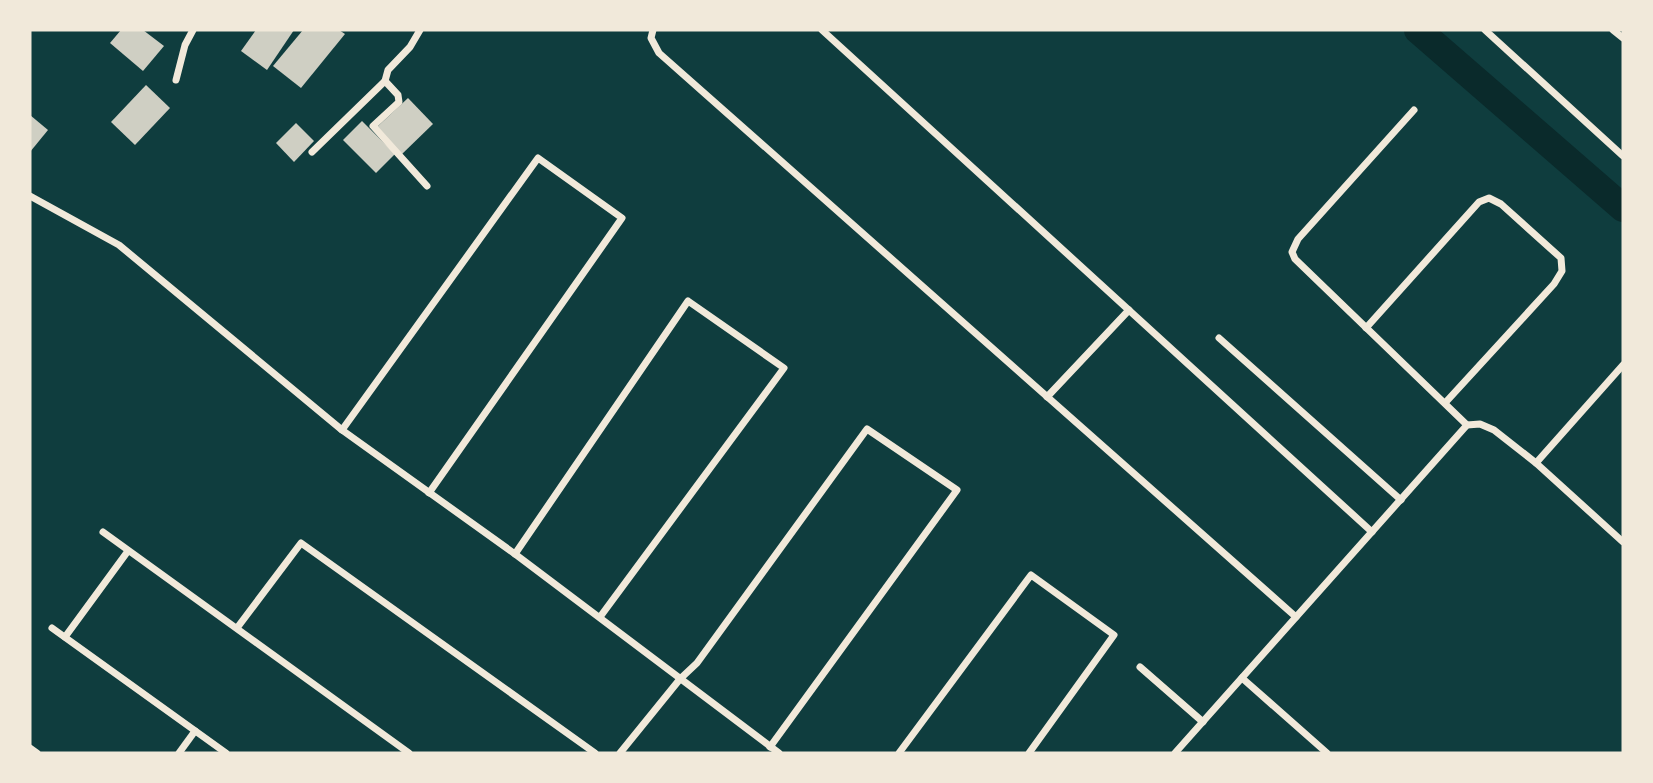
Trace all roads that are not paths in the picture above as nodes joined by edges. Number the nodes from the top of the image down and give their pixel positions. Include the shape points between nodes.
1 (193, 30) edge
2 (420, 30) edge
3 (653, 30) edge
4 (822, 30) edge
5 (1485, 30) edge
6 (1613, 30) edge
7 (1623, 38) edge
8 (176, 80) dead end
9 (385, 81) junction
10 (1414, 110) dead end
11 (312, 152) dead end
12 (1623, 156) edge
13 (427, 186) dead end
14 (30, 196) edge
15 (1129, 310) junction
16 (1366, 328) junction
17 (1219, 338) dead end
18 (1623, 365) edge
19 (1047, 397) junction
20 (1445, 403) junction
21 (1467, 425) junction
22 (342, 430) junction
23 (1536, 463) junction
24 (429, 493) junction
25 (1401, 500) junction
26 (103, 532) dead end
27 (1372, 532) junction
28 (1622, 540) edge
29 (128, 551) junction
30 (515, 554) junction
31 (1296, 617) junction
32 (600, 618) junction
33 (52, 628) dead end
34 (237, 628) junction
35 (65, 637) junction
36 (1140, 667) dead end
37 (1242, 678) junction
38 (680, 679) junction
39 (1203, 722) junction
40 (195, 731) junction
41 (770, 747) junction
42 (30, 748) edge
43 (37, 753) edge
44 (179, 753) edge
45 (226, 753) edge
46 (409, 753) edge
47 (595, 753) edge
48 (620, 753) edge
49 (779, 753) edge
50 (899, 753) edge
51 (1029, 753) edge
52 (1175, 753) edge
53 (1327, 753) edge

1 - 8 street
2 - 9 street via 388,70
3 - 19 street via 651,38 659,53
4 - 15 street
5 - 12 street
6 - 7 street
9 - 11 street
9 - 13 street via 399,102 373,126
10 - 16 street via 1292,251
14 - 22 street via 119,245
15 - 19 street
15 - 27 street
16 - 20 street
16 - 20 street via 1479,202 1489,198 1561,257 1562,271 1554,284
17 - 25 street
18 - 23 street
19 - 31 street
20 - 21 street
21 - 23 street via 1494,430
21 - 25 street
22 - 24 street
22 - 24 street via 538,158 622,218
23 - 28 street
24 - 30 street
25 - 27 street
26 - 29 street
27 - 31 street
29 - 34 street
29 - 35 street
30 - 32 street
30 - 32 street via 688,301 784,369
31 - 37 street
32 - 38 street
33 - 35 street
34 - 46 street
34 - 47 street via 301,543
35 - 40 street
36 - 39 street
37 - 39 street
37 - 53 street
38 - 41 street
38 - 41 street via 697,663 867,429 957,490
38 - 48 street
39 - 52 street
40 - 44 street
40 - 45 street
41 - 49 street
42 - 43 street
50 - 51 street via 1031,575 1114,635

